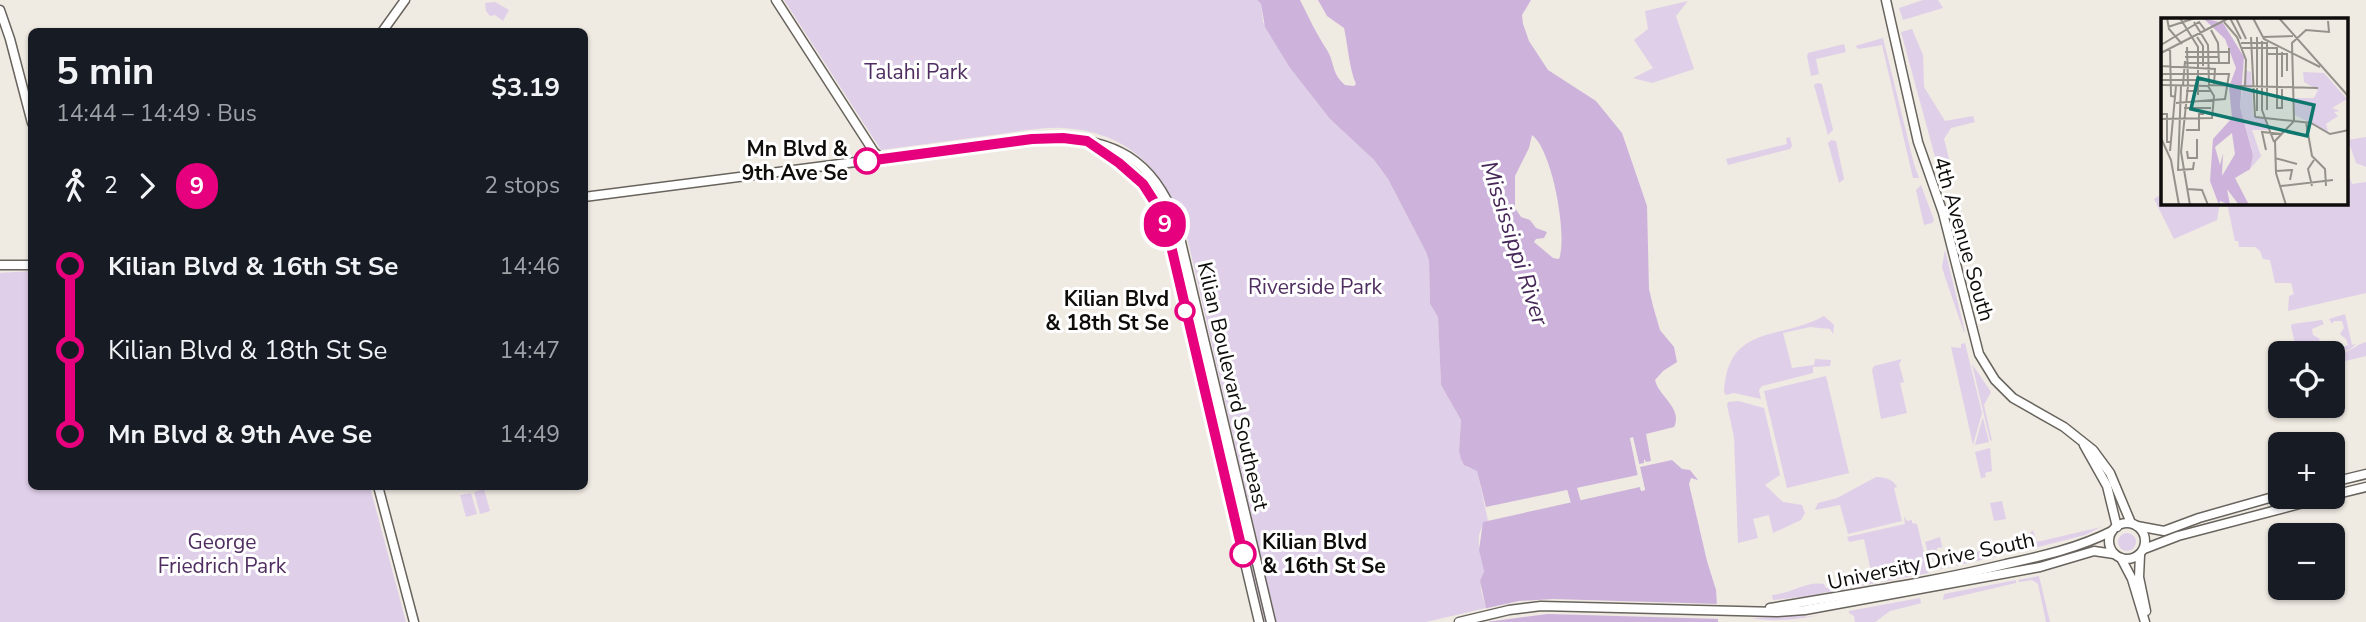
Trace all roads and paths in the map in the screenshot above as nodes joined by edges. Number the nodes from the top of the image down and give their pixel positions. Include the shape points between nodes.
1 (405, 0) edge
2 (776, 0) edge
3 (1886, 0) edge
4 (0, 10) edge
5 (385, 28) edge
6 (28, 109) edge
7 (1087, 141) junction
8 (882, 159) junction
9 (588, 196) edge
10 (0, 265) edge
11 (28, 265) edge
12 (2082, 442) junction
13 (2366, 474) edge
14 (2345, 479) edge
15 (2366, 488) edge
16 (380, 490) edge
17 (2345, 492) edge
18 (2268, 498) edge
19 (2280, 509) edge
20 (2134, 525) junction
21 (2115, 529) junction
22 (2142, 552) junction
23 (2117, 556) junction
24 (1753, 611) junction
25 (414, 622) edge
26 (1259, 622) edge
27 (1271, 622) edge
28 (1459, 622) edge
29 (2146, 622) edge

1 - 5 street
2 - 8 street
3 - 12 street, 4th Avenue South via 1918,142 1943,213 1979,354 2013,398
4 - 6 street
7 - 8 street via 1032,139
7 - 26 street, Kilian Boulevard Southeast via 1143,184 1164,221
7 - 27 street, Kilian Boulevard Southeast via 1130,156 1171,208
8 - 9 street
10 - 11 street
12 - 20 street via 2110,473
12 - 21 street via 2108,486
13 - 14 street
15 - 17 street
16 - 25 street
18 - 20 street via 2164,531
19 - 22 street via 2178,536
20 - 21 street
20 - 22 street via 2144,534
21 - 23 street via 2109,543
21 - 24 street, University Drive South via 2070,549 1985,569
22 - 23 street via 2131,559
22 - 29 street via 2139,577
23 - 24 street, University Drive South via 2094,551 2053,565 1824,608
23 - 29 street via 2132,579
24 - 28 street, University Drive South via 1541,607

